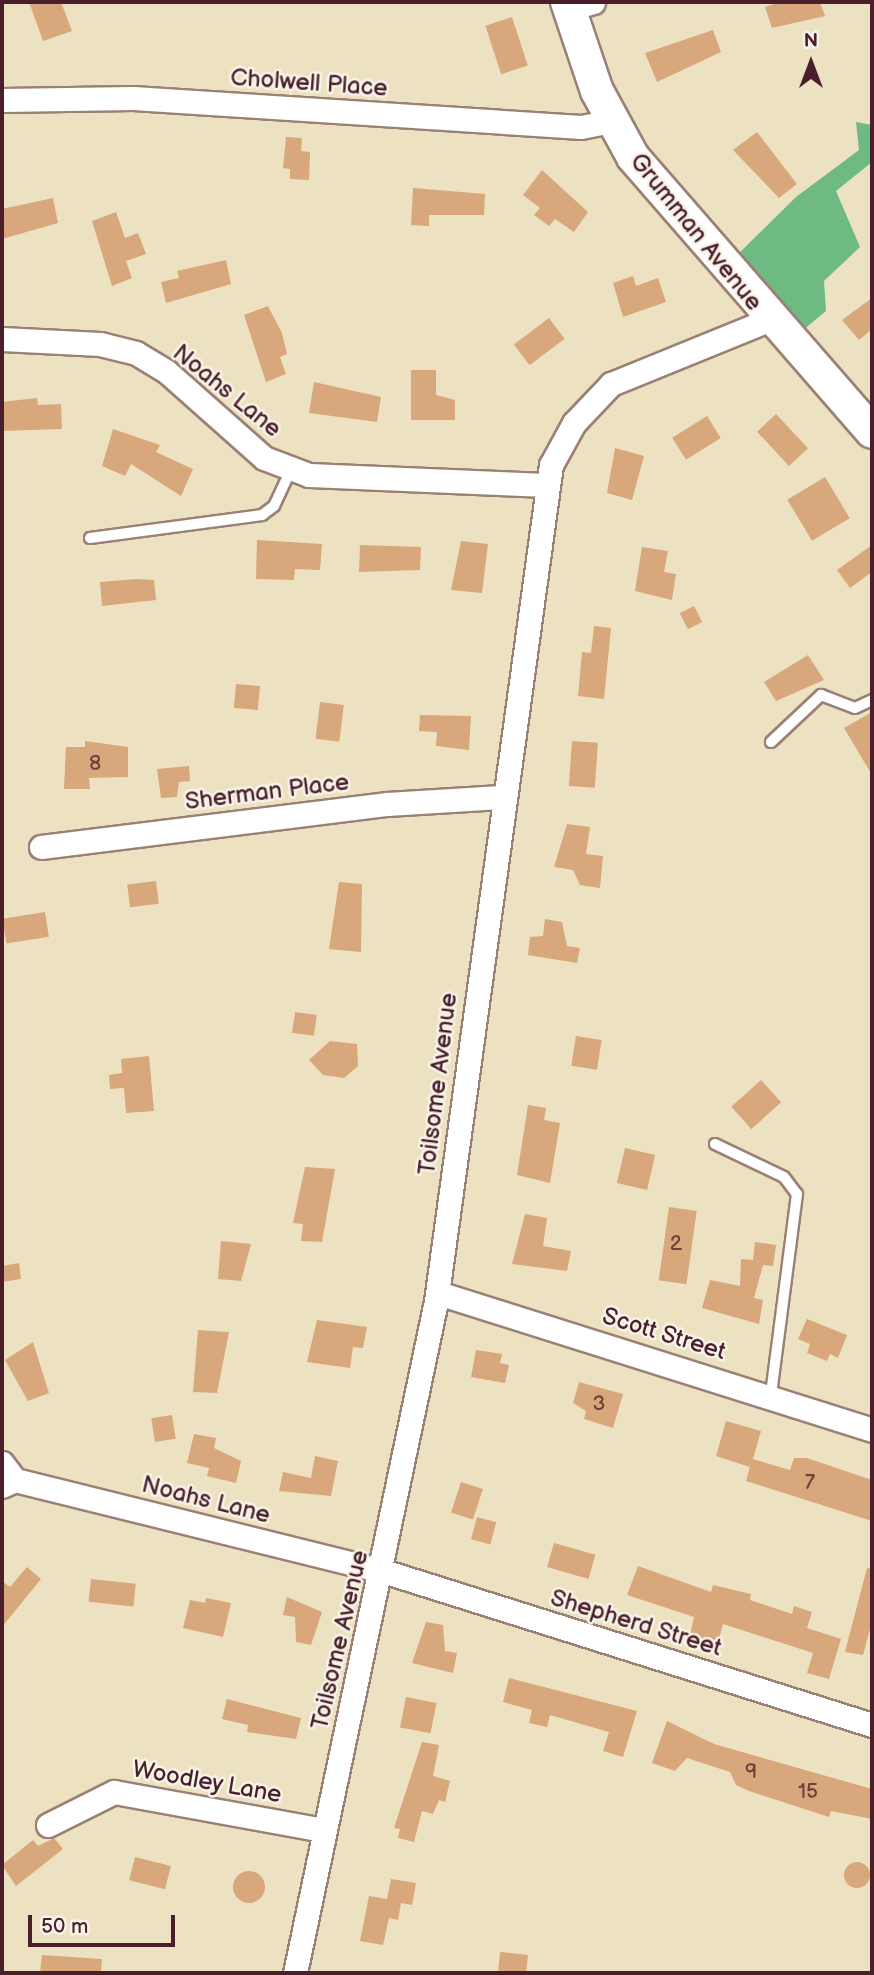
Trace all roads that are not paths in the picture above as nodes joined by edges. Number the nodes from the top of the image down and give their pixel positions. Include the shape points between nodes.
1 (576, 4) edge
2 (2, 100) edge
3 (611, 121) junction
4 (769, 320) junction
5 (2, 339) edge
6 (872, 432) edge
7 (291, 470) junction
8 (546, 485) junction
9 (90, 538) dead end
10 (872, 700) edge
11 (771, 742) dead end
12 (501, 797) junction
13 (41, 847) dead end
14 (715, 1144) dead end
15 (438, 1293) junction
16 (771, 1395) junction
17 (872, 1430) edge
18 (6, 1476) edge
19 (383, 1572) junction
20 (872, 1725) edge
21 (48, 1825) dead end
22 (323, 1830) junction
23 (295, 1973) edge

1 - 3 street, Grumman Avenue
2 - 3 street, Cholwell Place via 133,98 581,127
3 - 4 street, Grumman Avenue via 641,167
4 - 6 street, Grumman Avenue
4 - 8 street, Toilsome Avenue via 611,384 574,423
5 - 7 street, Noahs Lane via 100,344 136,354 166,371 264,458
7 - 8 street, Noahs Lane via 340,480
7 - 9 lane via 274,506 262,515
8 - 12 street, Toilsome Avenue
10 - 11 lane via 855,708 821,695
12 - 13 street, Sherman Place via 387,803
12 - 15 street, Toilsome Avenue
14 - 16 lane via 784,1177 797,1195
15 - 16 street, Scott Street
15 - 19 street, Toilsome Avenue
16 - 17 street, Scott Street
18 - 19 street, Noahs Lane
19 - 20 street, Shepherd Street
19 - 22 street, Toilsome Avenue
21 - 22 street, Woodley Lane via 114,1792
22 - 23 street, Toilsome Avenue

